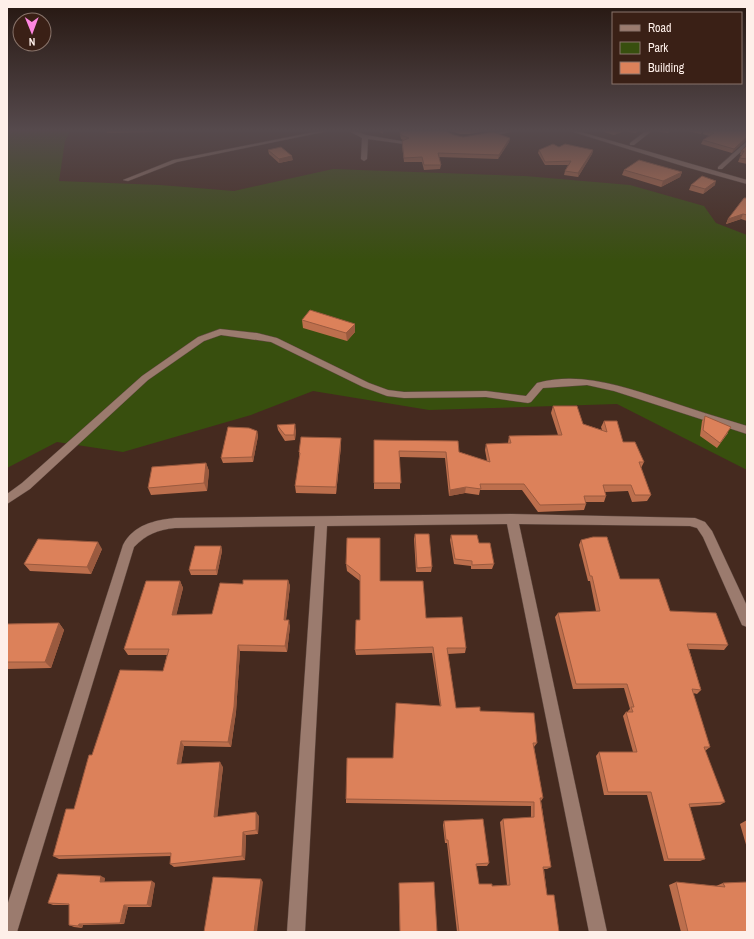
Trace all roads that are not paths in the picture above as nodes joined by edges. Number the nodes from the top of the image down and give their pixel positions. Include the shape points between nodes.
1 (142, 174) edge
2 (717, 174) edge
3 (126, 180) dead end
4 (747, 182) edge
5 (747, 430) edge
6 (7, 500) edge
7 (512, 519) junction
8 (321, 522) junction
9 (747, 621) edge
10 (8, 932) edge
11 (296, 932) edge
12 (598, 932) edge

1 - 3 street
2 - 4 street
5 - 6 street via 616,388 587,382 540,385 528,400 486,394 387,393 274,340 220,332 201,339 145,378 26,486
7 - 8 street
7 - 9 street via 691,521 701,525 708,534
7 - 12 street
8 - 10 street via 154,525 140,533 129,545
8 - 11 street

